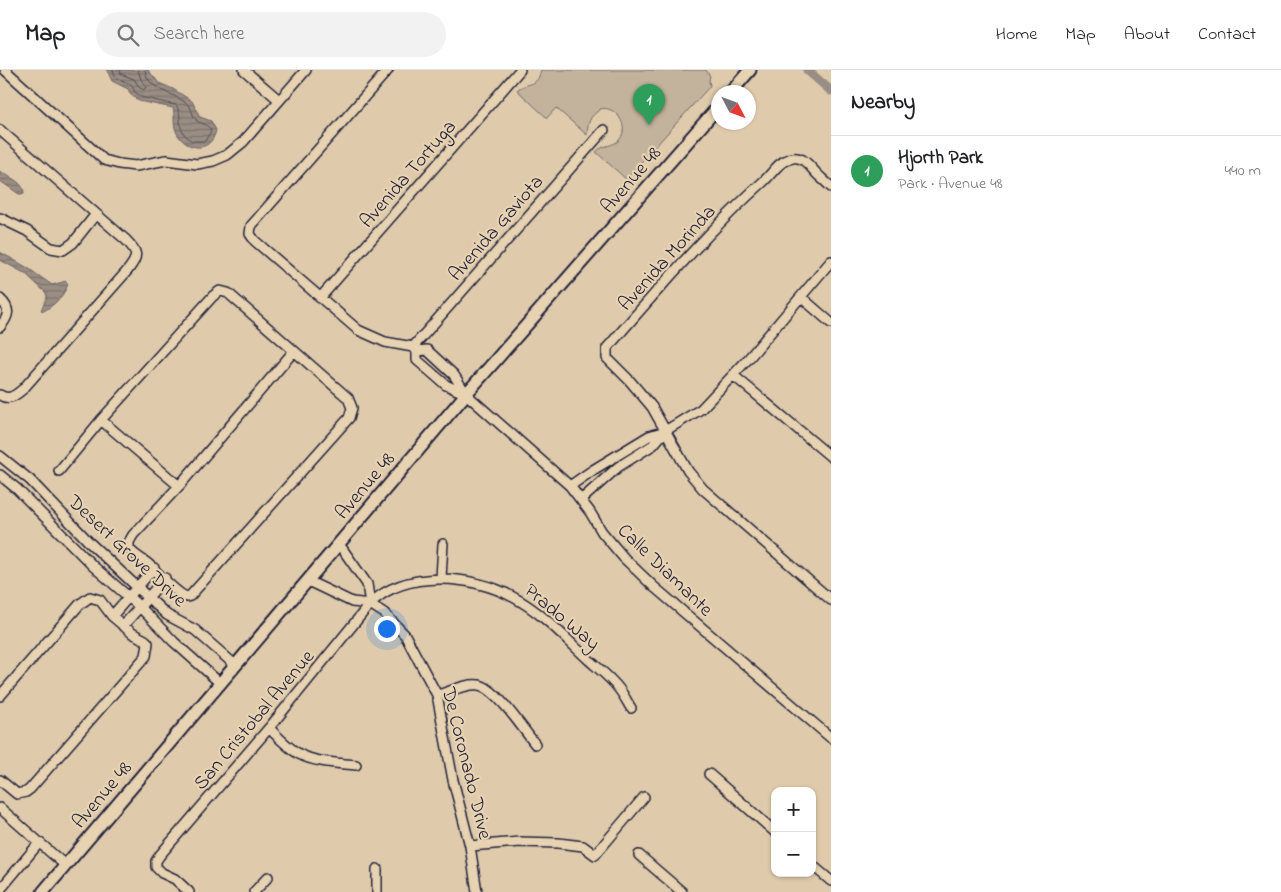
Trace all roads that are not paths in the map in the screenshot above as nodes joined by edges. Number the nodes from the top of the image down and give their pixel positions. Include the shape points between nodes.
1 (4, 70) edge
2 (244, 70) edge
3 (306, 70) edge
4 (388, 70) edge
5 (520, 70) edge
6 (750, 70) edge
7 (737, 85) edge
8 (279, 100) junction
9 (711, 115) edge
10 (0, 130) edge
11 (604, 130) dead end
12 (831, 187) edge
13 (96, 214) junction
14 (0, 218) edge
15 (831, 261) edge
16 (801, 297) junction
17 (320, 298) junction
18 (0, 299) edge
19 (831, 323) edge
20 (0, 327) edge
21 (415, 349) junction
22 (294, 351) junction
23 (734, 375) junction
24 (0, 394) edge
25 (466, 394) junction
26 (101, 420) junction
27 (665, 431) junction
28 (0, 456) edge
29 (831, 458) edge
30 (604, 464) junction
31 (59, 471) dead end
32 (611, 473) junction
33 (0, 475) edge
34 (178, 486) junction
35 (570, 486) junction
36 (580, 500) junction
37 (340, 544) junction
38 (443, 544) dead end
39 (154, 568) junction
40 (164, 578) junction
41 (441, 578) junction
42 (308, 581) junction
43 (137, 588) junction
44 (129, 597) junction
45 (148, 597) junction
46 (831, 600) edge
47 (370, 604) junction
48 (139, 606) junction
49 (167, 615) junction
50 (112, 616) junction
51 (158, 625) junction
52 (123, 626) junction
53 (235, 665) junction
54 (220, 683) junction
55 (437, 695) junction
56 (0, 696) edge
57 (631, 708) dead end
58 (269, 728) junction
59 (831, 738) edge
60 (535, 744) dead end
61 (356, 765) dead end
62 (709, 774) dead end
63 (0, 780) edge
64 (644, 797) dead end
65 (0, 808) edge
66 (771, 828) edge
67 (39, 843) junction
68 (470, 846) junction
69 (639, 855) dead end
70 (66, 865) junction
71 (816, 868) edge
72 (377, 869) dead end
73 (268, 877) dead end
74 (831, 881) edge
75 (0, 890) edge
76 (43, 892) edge
77 (189, 892) edge
78 (254, 892) edge
79 (378, 892) edge
80 (477, 892) edge
81 (682, 892) edge

1 - 8 street via 104,160 136,166 166,160 197,164 213,162 243,142
2 - 8 street
3 - 8 street
4 - 17 street via 251,226 250,234 255,241
5 - 17 street, Avenida Tortuga
6 - 7 main road
9 - 25 main road, Avenue 48
10 - 13 street
11 - 21 street, Avenida Gaviota
12 - 27 street, Avenida Morinda via 809,163 800,159 790,158 776,167 607,348 607,358 652,407
13 - 14 street via 73,243 63,250 51,248
13 - 24 street via 131,245 136,260 17,395 9,398
15 - 16 street
16 - 19 street
16 - 23 street
17 - 21 street via 358,330 385,342
18 - 20 street via 8,311
21 - 25 street via 427,350 454,375
21 - 25 street via 417,360 446,385
22 - 26 street via 228,293 220,291
22 - 34 street
22 - 40 street via 348,398 352,408 349,418 195,592 183,596
23 - 27 street via 701,409
23 - 29 street
25 - 35 street, Calle Diamante
25 - 37 main road, Avenue 48
26 - 31 street
26 - 34 street
27 - 30 street via 649,436
27 - 32 street via 654,444
27 - 46 street, Avenida Morinda via 688,471 703,489
28 - 43 street, Desert Grove Drive via 30,480
30 - 32 street
30 - 35 street
32 - 36 street
33 - 44 street, Desert Grove Drive
34 - 39 street via 129,542 130,551
35 - 36 street, Calle Diamante
36 - 59 street, Calle Diamante via 624,558 653,586
37 - 42 main road, Avenue 48
37 - 47 street via 367,584
38 - 41 street
39 - 40 street
39 - 43 street
40 - 45 street
41 - 47 street, Prado Way via 415,580 378,596
41 - 57 street, Prado Way via 500,590 525,604 619,688
42 - 47 street, De Coronado Drive via 352,602
42 - 53 main road, Avenue 48
43 - 44 street
43 - 45 street, Desert Grove Drive
44 - 48 street, Desert Grove Drive
44 - 50 street
45 - 48 street
45 - 49 street, Desert Grove Drive
47 - 55 street, De Coronado Drive via 384,613 405,635
47 - 58 street, San Cristobal Avenue
48 - 51 street, Desert Grove Drive
48 - 52 street
49 - 51 street
49 - 53 street, Desert Grove Drive via 195,630
50 - 52 street
50 - 56 street via 100,600 85,599
51 - 54 street, Desert Grove Drive
52 - 63 street via 145,640 146,656 30,789 17,794
53 - 54 main road, Avenue 48
54 - 70 main road, Avenue 48
55 - 60 street via 468,686 484,687 498,696
55 - 68 street, De Coronado Drive via 453,780
58 - 61 street via 306,757
58 - 77 street, San Cristobal Avenue via 156,861 156,867 162,873 175,879
62 - 66 street
64 - 68 street via 595,855 583,846 558,843
65 - 67 street
67 - 70 street
67 - 75 street
68 - 80 street, De Coronado Drive
69 - 81 street
70 - 76 main road, Avenue 48
71 - 74 street
72 - 79 street
73 - 78 street

